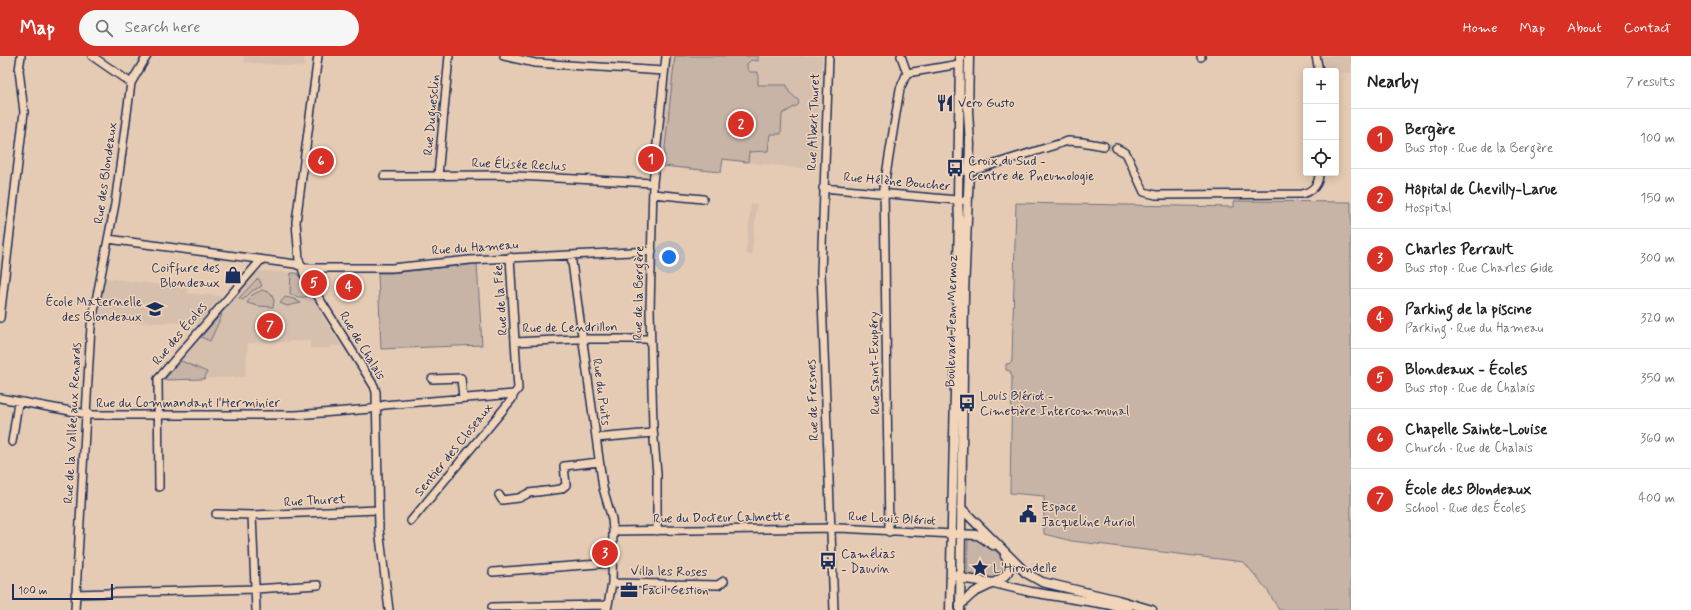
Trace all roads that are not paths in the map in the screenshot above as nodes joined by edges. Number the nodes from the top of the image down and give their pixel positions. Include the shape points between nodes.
1 (21, 56) edge
2 (92, 56) edge
3 (147, 56) edge
4 (318, 56) edge
5 (449, 56) edge
6 (504, 56) edge
7 (666, 56) edge
8 (829, 56) edge
9 (901, 56) edge
10 (969, 56) edge
11 (1316, 56) edge
12 (960, 60) edge
13 (1318, 68) edge
14 (664, 71) junction
15 (907, 73) junction
16 (131, 83) junction
17 (1104, 146) tunnel mouth
18 (1116, 148) tunnel mouth
19 (959, 164) junction
20 (969, 172) junction
21 (384, 176) dead end
22 (438, 176) junction
23 (1319, 176) edge
24 (653, 183) junction
25 (823, 188) junction
26 (653, 194) junction
27 (884, 194) junction
28 (703, 199) dead end
29 (958, 199) junction
30 (968, 201) junction
31 (108, 239) junction
32 (652, 251) junction
33 (570, 255) junction
34 (510, 257) junction
35 (261, 260) junction
36 (300, 266) junction
37 (0, 318) edge
38 (582, 339) junction
39 (650, 339) junction
40 (515, 342) junction
41 (432, 379) dead end
42 (514, 394) junction
43 (0, 398) edge
44 (463, 398) junction
45 (18, 402) junction
46 (376, 408) junction
47 (85, 414) junction
48 (158, 416) junction
49 (653, 433) junction
50 (596, 438) junction
51 (12, 442) dead end
52 (599, 462) junction
53 (159, 487) dead end
54 (499, 495) dead end
55 (961, 508) junction
56 (378, 510) junction
57 (216, 514) dead end
58 (252, 515) junction
59 (411, 522) dead end
60 (831, 528) junction
61 (613, 531) junction
62 (657, 531) junction
63 (889, 532) junction
64 (957, 534) junction
65 (992, 538) junction
66 (997, 548) junction
67 (1006, 552) junction
68 (952, 561) junction
69 (611, 563) junction
70 (493, 572) dead end
71 (961, 578) junction
72 (724, 581) dead end
73 (612, 583) junction
74 (994, 583) junction
75 (318, 584) dead end
76 (255, 589) junction
77 (75, 594) junction
78 (492, 607) dead end
79 (608, 607) edge
80 (559, 608) edge
81 (960, 608) edge
82 (75, 610) edge
83 (256, 610) edge
84 (389, 610) edge
85 (834, 610) edge
86 (950, 610) edge
87 (1128, 610) edge
88 (1152, 610) edge

1 - 37 street via 19,70 24,112
2 - 16 street
3 - 16 street
4 - 36 street, Rue de Chalais via 296,222
5 - 22 street, Rue Duguesclin
6 - 14 street via 535,63
7 - 14 street, Rue de la Bergère
8 - 25 street, Rue Albert Thuret
9 - 15 street
10 - 20 main road, Boulevard Jean Mermoz
11 - 13 street
12 - 15 street
12 - 19 main road, Boulevard Jean Mermoz
14 - 24 street, Rue de la Bergère
15 - 27 street, Rue Saint-Exupéry via 900,89
16 - 31 street, Rue des Blondeaux
17 - 20 street via 1082,142 1062,143
18 - 23 street via 1128,156 1144,192 1156,195 1302,194 1313,189
19 - 20 street
19 - 29 main road, Boulevard Jean Mermoz
20 - 30 main road, Boulevard Jean Mermoz
21 - 22 street, Rue Élisée Reclus
22 - 24 street, Rue Élisée Reclus via 497,175
24 - 26 street, Rue de la Bergère
25 - 27 street, Rue Hélène Boucher
25 - 60 street, Rue de Fresnes via 820,273
26 - 28 street
26 - 32 street, Rue de la Bergère
27 - 29 street, Rue Hélène Boucher
27 - 63 street, Rue Saint-Exupéry
29 - 30 street, Rue Hélène Boucher
29 - 64 main road, Boulevard Jean Mermoz
30 - 55 main road, Boulevard Jean Mermoz via 964,271
31 - 35 street, Rue des Blondeaux
31 - 47 street, Rue de la Vallée aux Renards via 91,326
32 - 33 street, Rue du Hameau
32 - 39 street, Rue de la Bergère
33 - 34 street, Rue du Hameau
33 - 38 street, Rue du Puits
34 - 36 street, Rue du Hameau via 392,268
34 - 40 street, Rue de la Fée
35 - 36 street, Rue des Blondeaux
35 - 48 street, Rue des Écoles via 158,379
36 - 46 street, Rue de Chalais via 374,386
38 - 39 street, Rue de Cendrillon
38 - 40 street, Rue de Cendrillon
38 - 50 street, Rue du Puits
39 - 49 street, Rue de la Bergère
40 - 42 street, Rue de Cendrillon via 518,389
41 - 44 street via 461,378
42 - 44 street
42 - 59 street, Sentier des Closeaux
43 - 45 street, Rue du Commandant l'Herminier
44 - 46 street via 384,405
45 - 47 street, Rue du Commandant l'Herminier
45 - 51 street
46 - 48 street, Rue du Commandant l'Herminier via 296,415
46 - 56 street, Rue de Chalais
47 - 48 street, Rue du Commandant l'Herminier
47 - 77 street, Rue de la Vallée aux Renards
48 - 53 street, Rue des Écoles
49 - 50 street
49 - 62 street, Rue de la Bergère via 657,474
50 - 52 street, Rue du Puits
52 - 54 street via 564,466 566,485 561,489 502,500
52 - 61 street, Rue du Puits
55 - 64 main road, Boulevard Jean Mermoz
55 - 65 main road
56 - 58 street, Rue Thuret
56 - 84 street, Rue de Chalais
57 - 58 street, Rue Thuret
58 - 76 street
60 - 62 street, Rue du Docteur Calmette
60 - 63 street, Rue Louis Blériot
60 - 85 street, Rue de Fresnes
61 - 62 street, Rue du Docteur Calmette
61 - 69 street, Rue du Puits
63 - 64 street, Rue Louis Blériot
64 - 66 main road via 978,535
64 - 68 main road, Boulevard Jean Mermoz
64 - 71 main road, Boulevard Jean Mermoz
65 - 66 main road
65 - 67 main road
66 - 67 main road
66 - 74 main road via 1008,559 1010,569
67 - 88 main road via 1026,573 1042,582
68 - 71 main road via 956,574
68 - 86 main road, Boulevard Jean Mermoz
69 - 70 street
69 - 73 street, Rue du Puits
71 - 74 main road
71 - 81 main road, Boulevard Jean Mermoz
72 - 73 street, Villa les Roses via 718,585
73 - 79 street, Rue du Puits
74 - 81 main road via 975,592
74 - 87 main road
75 - 76 street
76 - 77 street
76 - 83 street
77 - 82 street, Rue de la Vallée aux Renards
78 - 80 street
79 - 80 street

